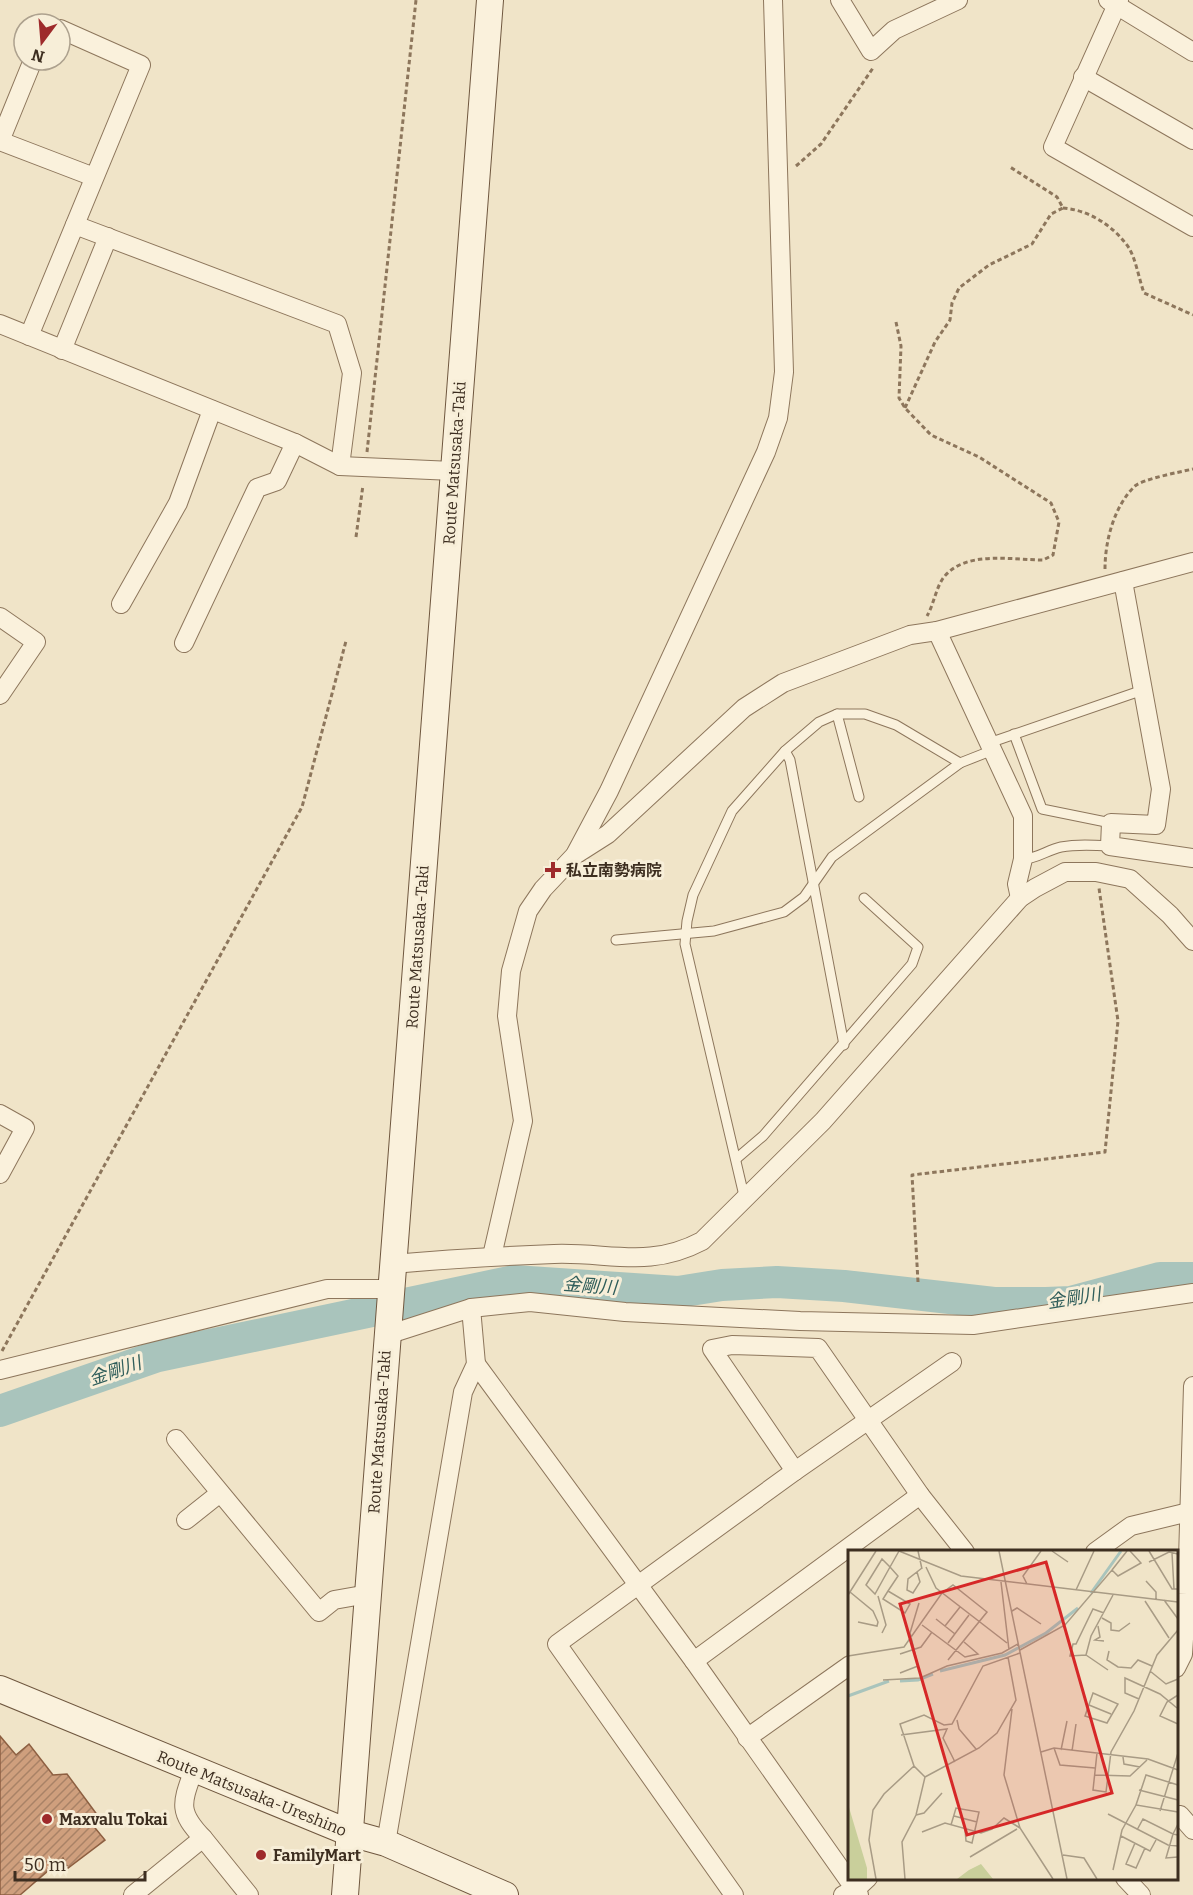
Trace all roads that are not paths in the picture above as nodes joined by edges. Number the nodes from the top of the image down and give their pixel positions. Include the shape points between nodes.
1 (490, 0) edge
2 (773, 0) edge
3 (840, 0) edge
4 (958, 0) edge
5 (1114, 2) edge
6 (72, 34) edge
7 (1192, 49) edge
8 (28, 72) edge
9 (1083, 77) junction
10 (1193, 140) edge
11 (0, 141) edge
12 (94, 177) junction
13 (75, 225) junction
14 (1193, 226) edge
15 (108, 237) junction
16 (0, 324) edge
17 (29, 336) junction
18 (62, 350) junction
19 (212, 410) junction
20 (295, 442) junction
21 (340, 466) junction
22 (453, 471) junction
23 (1193, 562) edge
24 (1114, 583) junction
25 (121, 604) dead end
26 (0, 617) edge
27 (937, 631) junction
28 (184, 643) dead end
29 (1143, 690) junction
30 (0, 695) edge
31 (837, 714) junction
32 (1014, 734) junction
33 (991, 747) junction
34 (785, 752) junction
35 (960, 763) junction
36 (859, 797) dead end
37 (1111, 823) junction
38 (1110, 846) junction
39 (575, 855) junction
40 (1193, 858) edge
41 (1023, 859) junction
42 (813, 882) junction
43 (864, 898) dead end
44 (1020, 898) junction
45 (686, 934) junction
46 (616, 940) dead end
47 (1193, 941) edge
48 (844, 1045) junction
49 (0, 1114) edge
50 (736, 1159) junction
51 (0, 1174) edge
52 (745, 1200) junction
53 (492, 1256) junction
54 (391, 1283) junction
55 (1193, 1293) edge
56 (471, 1308) junction
57 (387, 1330) junction
58 (952, 1362) dead end
59 (476, 1364) junction
60 (0, 1370) edge
61 (1193, 1386) edge
62 (870, 1421) junction
63 (176, 1439) dead end
64 (795, 1471) junction
65 (220, 1493) junction
66 (920, 1495) junction
67 (1192, 1511) edge
68 (186, 1520) dead end
69 (851, 1550) edge
70 (964, 1550) edge
71 (1096, 1550) edge
72 (848, 1552) edge
73 (638, 1584) junction
74 (368, 1594) junction
75 (1186, 1595) edge
76 (694, 1661) junction
77 (1178, 1664) edge
78 (848, 1666) edge
79 (0, 1689) edge
80 (747, 1738) junction
81 (194, 1769) junction
82 (1178, 1816) edge
83 (1193, 1830) edge
84 (350, 1833) junction
85 (203, 1838) junction
86 (386, 1843) junction
87 (848, 1878) edge
88 (1127, 1880) edge
89 (133, 1895) edge
90 (249, 1895) edge
91 (345, 1895) edge
92 (505, 1895) edge
93 (734, 1895) edge
94 (1141, 1895) edge

1 - 22 main road, Route Matsusaka-Taki
2 - 39 street via 784,372 778,418 766,452 609,791
3 - 4 street via 871,51 894,30
5 - 7 street
5 - 9 street
6 - 12 street via 141,65
8 - 11 street
9 - 10 street
9 - 14 street via 1053,147
11 - 12 street
12 - 13 street
13 - 15 street
13 - 17 street
15 - 18 street
15 - 21 street via 337,324 352,373
16 - 17 street
17 - 18 street
18 - 19 street
19 - 20 street
19 - 25 street via 178,503
20 - 21 street
20 - 28 street via 278,481 257,488
21 - 22 street
22 - 54 main road, Route Matsusaka-Taki
23 - 24 street
24 - 27 street
24 - 29 street
26 - 30 street via 36,642
27 - 33 street
27 - 39 street via 910,635 783,683 744,708 608,834
29 - 32 lane
29 - 37 street via 1161,789 1156,825
31 - 34 lane via 819,722
31 - 35 lane via 865,714 896,724
31 - 36 lane
32 - 33 lane
32 - 37 lane via 1042,809
33 - 35 lane
33 - 41 street via 1023,816
34 - 42 lane via 790,760
34 - 45 lane via 732,811 693,896
35 - 42 lane via 832,857
37 - 38 street
38 - 40 street
38 - 41 lane via 1084,844
39 - 53 street via 528,911 511,971 507,1016 523,1121
41 - 44 street via 1017,884
42 - 45 lane via 804,897 784,912 714,931
42 - 48 lane
43 - 48 lane via 918,947 912,964
44 - 47 street via 1065,872 1096,872 1130,879
44 - 52 street via 823,1121
45 - 46 lane
45 - 50 lane
48 - 50 lane via 763,1136
49 - 51 street via 25,1128
50 - 52 lane
52 - 53 street via 702,1241 658,1258
53 - 54 street
54 - 57 main road, Route Matsusaka-Taki
54 - 60 street via 327,1289
55 - 56 street via 973,1325 718,1317 530,1302
56 - 57 street
56 - 59 street
57 - 74 main road, Route Matsusaka-Taki
58 - 62 street
59 - 73 street
59 - 86 street via 463,1392
61 - 67 street
62 - 64 street
62 - 64 street via 818,1348 732,1345 712,1349
62 - 66 street
63 - 65 street
64 - 73 street
65 - 68 street
65 - 74 street via 319,1612 334,1600
66 - 69 street
66 - 70 street
67 - 71 street via 1131,1526
67 - 75 street
72 - 76 street
73 - 76 street
73 - 93 street via 557,1644
74 - 84 main road, Route Matsusaka-Taki
75 - 77 street via 1183,1654
76 - 80 street
78 - 80 street
79 - 81 main road, Route Matsusaka-Ureshino
80 - 87 street
81 - 84 main road, Route Matsusaka-Ureshino
81 - 85 street via 182,1802 187,1821
82 - 83 street
84 - 86 main road, Route Matsusaka-Ureshino
84 - 91 main road, Route Matsusaka-Taki
85 - 89 street
85 - 90 street
86 - 92 main road, Route Matsusaka-Ureshino
88 - 94 street

